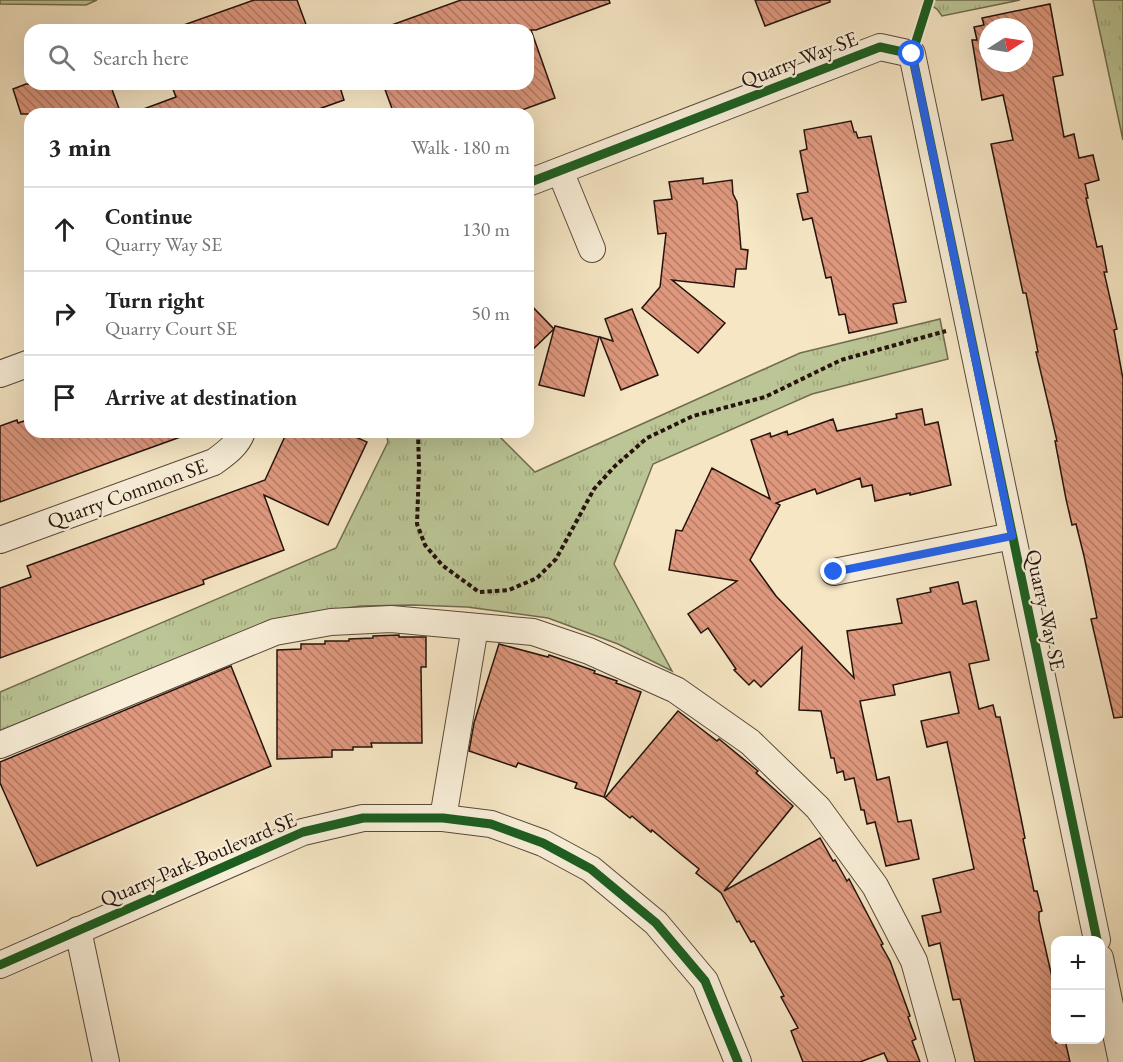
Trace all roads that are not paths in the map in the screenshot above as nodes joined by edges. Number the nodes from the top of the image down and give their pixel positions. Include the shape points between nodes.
1 (560, 171) junction
2 (534, 181) edge
3 (592, 249) dead end
4 (24, 365) edge
5 (0, 374) edge
6 (240, 438) edge
7 (1012, 536) junction
8 (0, 540) edge
9 (834, 572) dead end
10 (475, 627) junction
11 (0, 745) edge
12 (443, 818) junction
13 (78, 930) junction
14 (1096, 936) edge
15 (0, 964) edge
16 (1105, 978) edge
17 (106, 1062) edge
18 (738, 1062) edge
19 (942, 1062) edge
20 (1122, 1062) edge

1 - 2 street, Quarry Way SE
1 - 3 street
1 - 7 street, Quarry Way SE via 880,47 912,54
4 - 5 street
6 - 8 street, Quarry Common SE via 214,462
7 - 9 street
7 - 14 street, Quarry Way SE
10 - 11 street via 391,619 331,622 275,632
10 - 12 street
10 - 19 street via 533,632 589,651 676,690 750,742 818,808 875,885 914,961
12 - 13 street, Quarry Park Boulevard SE via 363,818 303,832
12 - 18 street, Quarry Park Boulevard SE via 491,824 543,843 591,869 656,923 705,981
13 - 15 street, Quarry Park Boulevard SE
13 - 17 street
16 - 20 street

